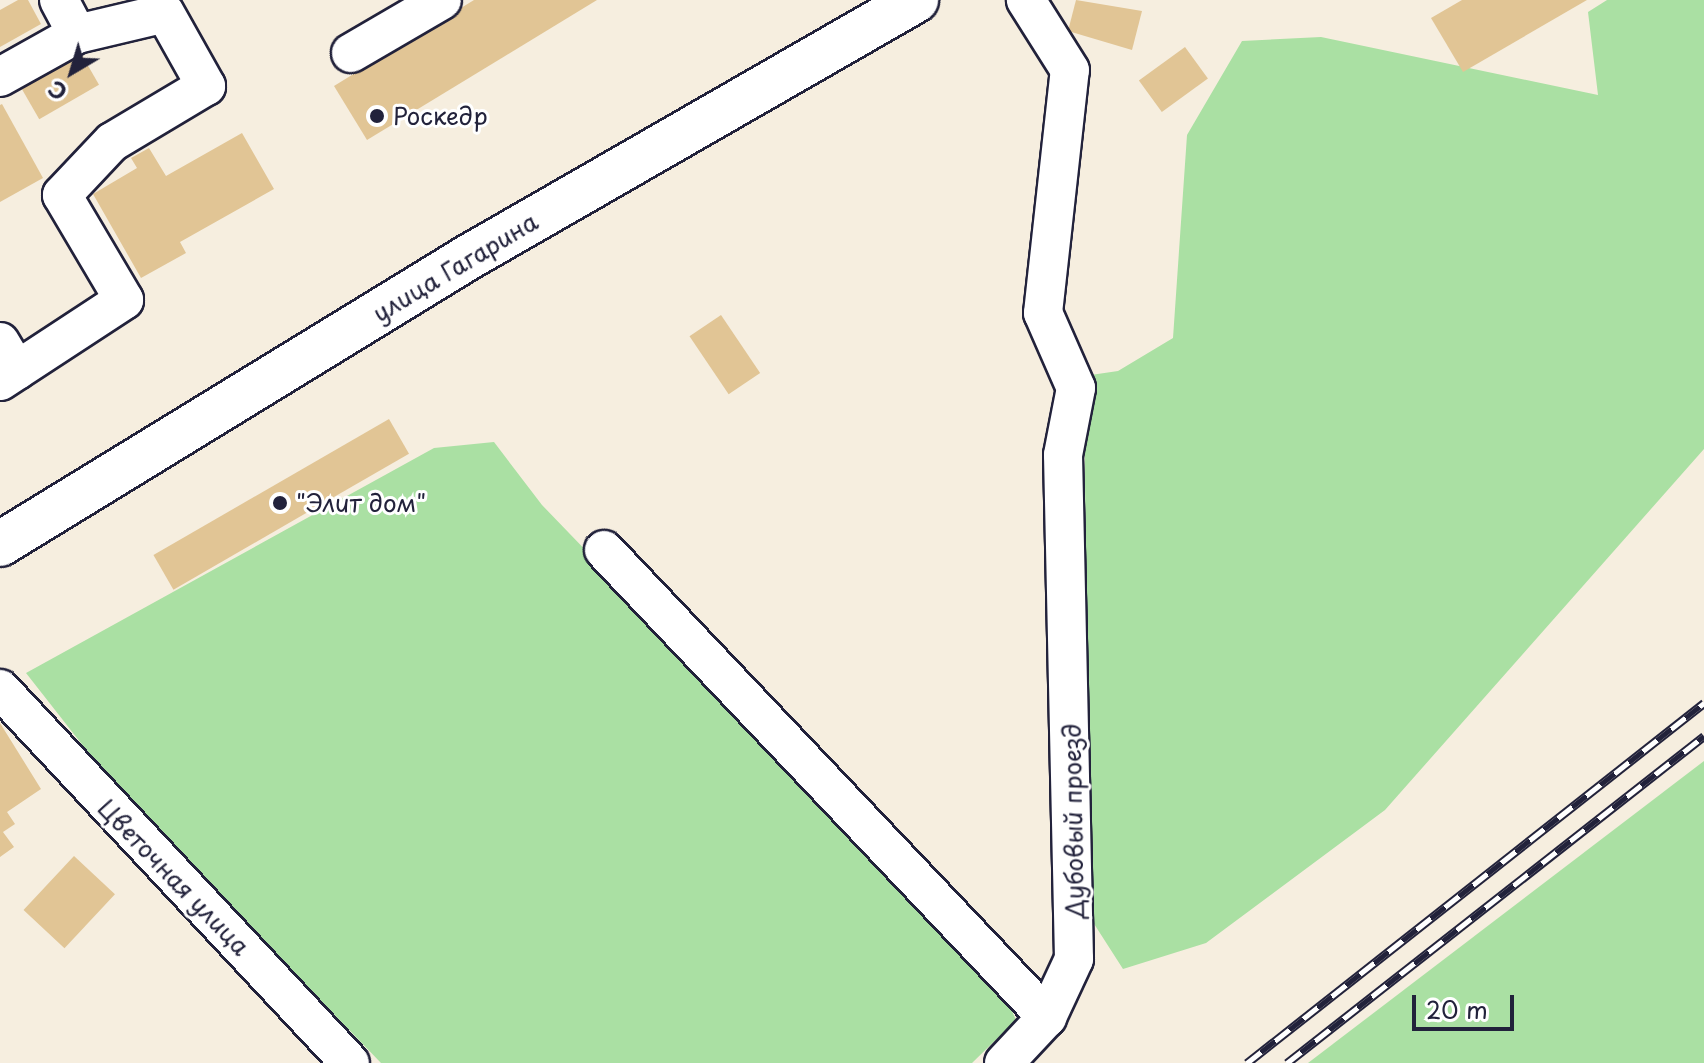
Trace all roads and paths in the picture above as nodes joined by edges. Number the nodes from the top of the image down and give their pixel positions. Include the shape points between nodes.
1 (59, 0) edge
2 (442, 0) edge
3 (916, 0) edge
4 (1026, 0) edge
5 (77, 34) junction
6 (351, 53) dead end
7 (0, 77) edge
8 (6, 364) edge
9 (0, 544) edge
10 (604, 550) dead end
11 (0, 689) edge
12 (1047, 1017) junction
13 (350, 1063) edge
14 (1004, 1063) edge

1 - 5 street
2 - 6 street
3 - 9 main road, улица Гагарина via 467,258
4 - 12 street, Дубовый проезд via 1070,70 1043,313 1076,388 1063,455 1074,959
5 - 7 street
5 - 8 street via 165,13 206,86 112,142 62,195 124,300
10 - 12 street
11 - 13 street, Цветочная улица
12 - 14 street

